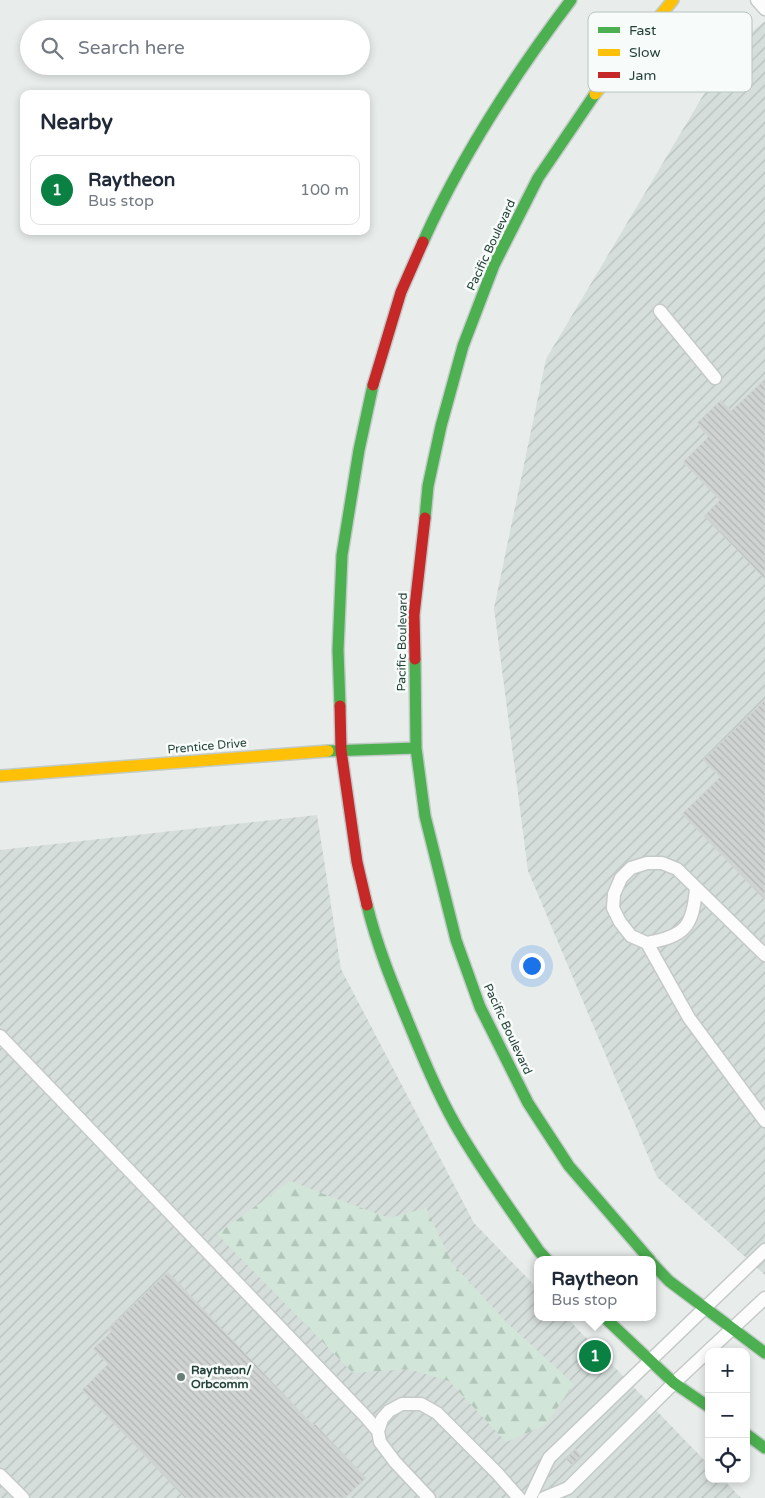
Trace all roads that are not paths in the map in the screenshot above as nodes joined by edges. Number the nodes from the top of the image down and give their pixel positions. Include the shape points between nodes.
1 (571, 0) edge
2 (673, 0) edge
3 (757, 0) edge
4 (765, 8) edge
5 (663, 12) edge
6 (596, 92) edge
7 (660, 312) dead end
8 (715, 378) dead end
9 (416, 748) junction
10 (340, 750) junction
11 (0, 776) edge
12 (696, 888) junction
13 (646, 943) junction
14 (765, 955) edge
15 (0, 1036) edge
16 (765, 1122) edge
17 (765, 1250) edge
18 (543, 1256) edge
19 (647, 1256) edge
20 (656, 1267) edge
21 (765, 1298) edge
22 (705, 1308) junction
23 (608, 1321) edge
24 (732, 1329) junction
25 (765, 1353) edge
26 (650, 1361) junction
27 (674, 1383) junction
28 (705, 1404) edge
29 (378, 1430) junction
30 (750, 1437) edge
31 (765, 1448) edge
32 (0, 1474) edge
33 (23, 1498) edge
34 (429, 1498) edge
35 (519, 1498) edge
36 (530, 1498) edge
37 (544, 1498) edge

1 - 10 main road via 485,126 435,216 401,292 375,378 342,555 338,650
2 - 5 main road, Pacific Boulevard
3 - 4 lane
6 - 9 main road, Pacific Boulevard via 538,178 494,265 463,346 441,426 427,496 414,616
7 - 8 lane
9 - 10 main road, Prentice Drive
9 - 19 main road, Pacific Boulevard via 425,816 439,877 456,940 480,1007 528,1103 569,1166
10 - 11 main road, Prentice Drive
10 - 18 main road via 357,862 374,933 394,987 454,1123 486,1176
12 - 13 lane via 694,910 680,934
12 - 13 lane via 677,869 662,863 646,863 631,868 621,878 614,894 613,908 631,936
12 - 14 lane
13 - 16 lane via 689,1018
15 - 29 lane
17 - 22 lane
20 - 22 main road
21 - 24 lane
22 - 24 main road
22 - 26 lane
23 - 26 main road
24 - 25 main road
24 - 27 lane
26 - 27 main road
26 - 36 lane via 549,1458
27 - 28 main road
27 - 37 lane via 568,1488
29 - 34 lane via 380,1442
29 - 35 lane via 389,1411 402,1404 421,1404 437,1413
30 - 31 main road
32 - 33 lane

